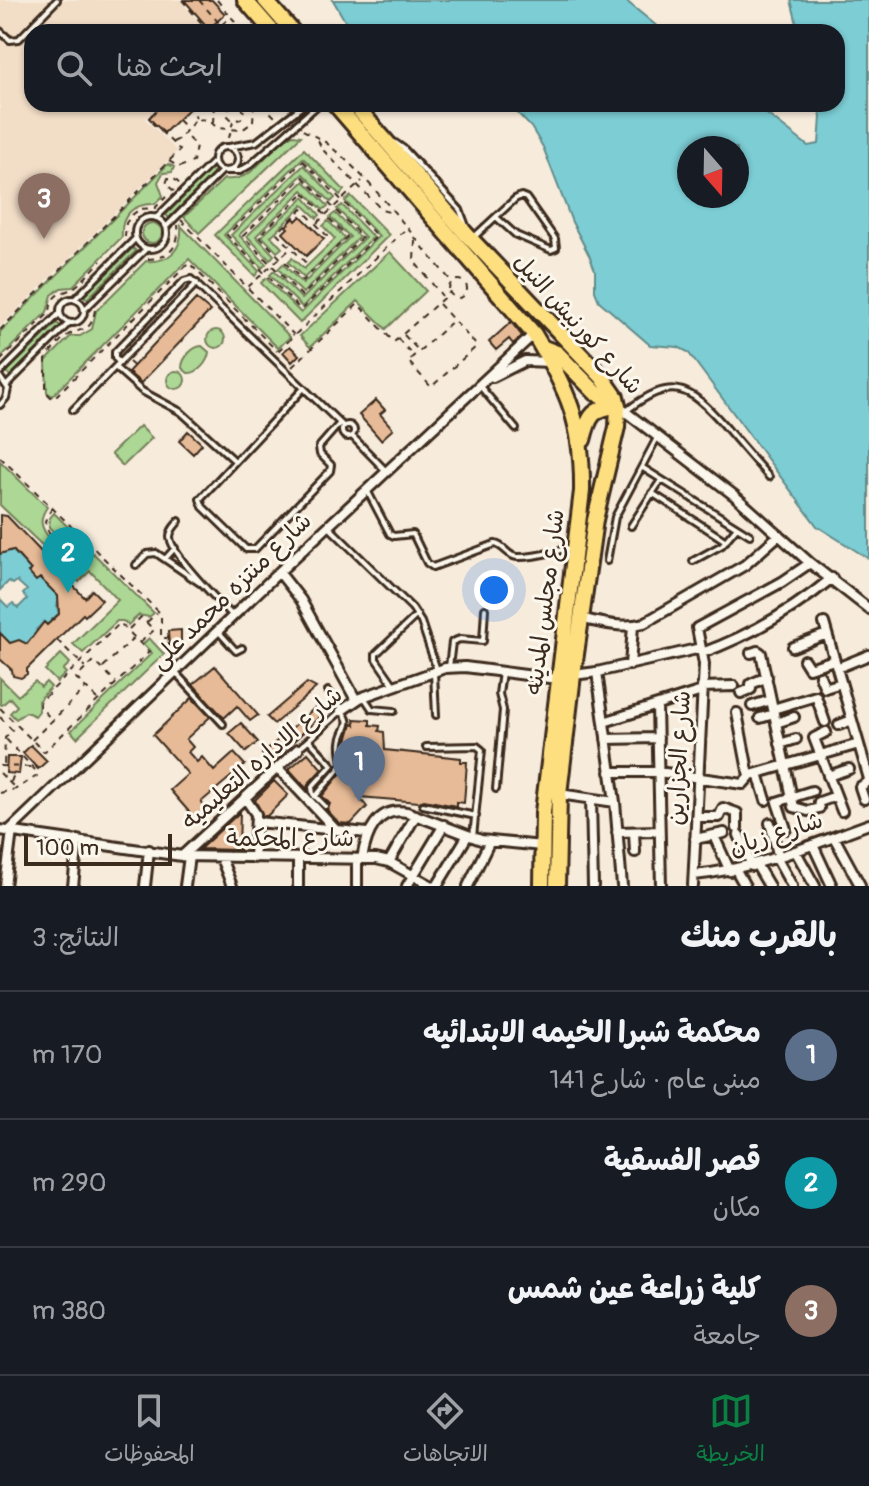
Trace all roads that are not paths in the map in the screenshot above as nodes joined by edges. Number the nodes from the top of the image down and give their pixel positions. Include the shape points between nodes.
1 (57, 0) edge
2 (245, 0) edge
3 (265, 0) edge
4 (34, 24) edge
5 (266, 24) edge
6 (286, 24) edge
7 (0, 31) edge
8 (24, 34) edge
9 (295, 112) edge
10 (310, 112) edge
11 (342, 112) edge
12 (361, 112) edge
13 (281, 123) junction
14 (289, 130) junction
15 (229, 147) junction
16 (214, 161) junction
17 (222, 171) junction
18 (229, 171) junction
19 (496, 217) junction
20 (156, 218) junction
21 (166, 227) junction
22 (469, 237) junction
23 (136, 238) junction
24 (146, 249) junction
25 (197, 283) junction
26 (75, 299) junction
27 (84, 310) junction
28 (60, 313) junction
29 (149, 318) junction
30 (69, 323) junction
31 (157, 325) junction
32 (140, 327) junction
33 (148, 334) junction
34 (538, 340) junction
35 (514, 353) junction
36 (525, 361) junction
37 (551, 362) junction
38 (118, 366) junction
39 (0, 375) edge
40 (481, 384) junction
41 (7, 385) junction
42 (304, 388) junction
43 (0, 405) edge
44 (622, 408) junction
45 (73, 410) dead end
46 (342, 425) junction
47 (516, 429) dead end
48 (352, 436) junction
49 (658, 436) junction
50 (581, 446) junction
51 (235, 461) junction
52 (643, 468) junction
53 (387, 472) junction
54 (769, 477) dead end
55 (661, 480) junction
56 (367, 490) junction
57 (652, 493) junction
58 (179, 521) dead end
59 (328, 526) junction
60 (631, 526) dead end
61 (737, 527) junction
62 (750, 535) dead end
63 (779, 535) junction
64 (726, 541) junction
65 (575, 547) junction
66 (175, 548) junction
67 (165, 559) junction
68 (607, 561) dead end
69 (693, 561) dead end
70 (810, 563) junction
71 (136, 565) dead end
72 (279, 572) junction
73 (832, 578) junction
74 (202, 584) junction
75 (485, 609) dead end
76 (869, 609) edge
77 (417, 615) junction
78 (233, 616) junction
79 (583, 619) junction
80 (824, 623) dead end
81 (633, 626) junction
82 (218, 631) junction
83 (827, 634) junction
84 (793, 647) dead end
85 (242, 648) dead end
86 (702, 650) junction
87 (751, 653) dead end
88 (869, 655) edge
89 (804, 660) dead end
90 (836, 664) junction
91 (630, 665) junction
92 (449, 667) junction
93 (436, 670) junction
94 (175, 672) junction
95 (502, 672) junction
96 (597, 672) junction
97 (573, 675) junction
98 (820, 676) dead end
99 (767, 677) junction
100 (557, 679) junction
101 (841, 683) junction
102 (394, 685) junction
103 (734, 686) dead end
104 (702, 689) junction
105 (328, 691) dead end
106 (741, 693) dead end
107 (360, 698) junction
108 (657, 706) junction
109 (752, 706) dead end
110 (342, 710) junction
111 (394, 711) dead end
112 (774, 711) junction
113 (737, 713) dead end
114 (436, 715) dead end
115 (794, 717) dead end
116 (760, 718) dead end
117 (852, 720) junction
118 (604, 722) junction
119 (223, 724) dead end
120 (839, 725) dead end
121 (658, 738) junction
122 (606, 739) junction
123 (796, 739) dead end
124 (309, 740) junction
125 (780, 744) junction
126 (426, 747) dead end
127 (863, 748) edge
128 (298, 749) joint
129 (820, 755) junction
130 (784, 766) junction
131 (278, 768) junction
132 (849, 769) dead end
133 (610, 772) junction
134 (658, 772) junction
135 (754, 775) junction
136 (698, 776) junction
137 (828, 776) junction
138 (869, 780) edge
139 (496, 789) dead end
140 (812, 791) dead end
141 (559, 794) junction
142 (836, 796) junction
143 (315, 797) junction
144 (792, 797) junction
145 (245, 798) junction
146 (591, 799) junction
147 (864, 799) dead end
148 (766, 800) dead end
149 (615, 802) junction
150 (423, 805) dead end
151 (325, 806) dead end
152 (842, 811) dead end
153 (416, 815) junction
154 (476, 816) junction
155 (696, 817) junction
156 (257, 822) junction
157 (770, 823) dead end
158 (869, 824) edge
159 (444, 825) junction
160 (786, 829) dead end
161 (335, 830) junction
162 (7, 831) edge
163 (659, 831) junction
164 (617, 832) junction
165 (634, 832) junction
166 (367, 833) junction
167 (724, 833) dead end
168 (471, 836) junction
169 (714, 836) junction
170 (834, 837) junction
171 (695, 839) junction
172 (78, 840) junction
173 (490, 841) junction
174 (813, 845) junction
175 (542, 846) junction
176 (149, 850) junction
177 (635, 852) dead end
178 (796, 852) junction
179 (185, 856) junction
180 (221, 858) junction
181 (254, 858) junction
182 (778, 858) junction
183 (298, 859) junction
184 (360, 859) junction
185 (389, 862) junction
186 (754, 865) junction
187 (733, 870) junction
188 (414, 875) junction
189 (694, 875) junction
190 (869, 877) edge
191 (859, 885) edge
192 (5, 886) edge
193 (73, 886) edge
194 (145, 886) edge
195 (185, 886) edge
196 (232, 886) edge
197 (298, 886) edge
198 (357, 886) edge
199 (407, 886) edge
200 (434, 886) edge
201 (468, 886) edge
202 (542, 886) edge
203 (557, 886) edge
204 (593, 886) edge
205 (622, 886) edge
206 (661, 886) edge
207 (693, 886) edge
208 (745, 886) edge
209 (769, 886) edge
210 (792, 886) edge
211 (815, 886) edge
212 (832, 886) edge

1 - 4 lane
2 - 5 highway
3 - 6 highway
7 - 8 lane via 10,40
9 - 13 lane
10 - 14 lane
11 - 34 highway, شارع كورنيش النيل
12 - 22 highway, شارع كورنيش النيل
13 - 14 lane
13 - 15 lane via 256,142
14 - 18 lane via 244,170
15 - 16 lane via 217,151
15 - 18 lane via 238,159
16 - 17 lane
16 - 20 lane
17 - 18 lane
17 - 21 lane
19 - 19 lane via 524,196 556,248 516,235
19 - 22 lane
20 - 21 lane
20 - 23 lane via 138,224
21 - 24 lane via 163,244
22 - 44 highway, شارع كورنيش النيل via 602,377
23 - 24 lane
23 - 26 lane
24 - 27 lane
25 - 29 lane via 184,281
25 - 31 lane
25 - 42 lane
26 - 27 lane
26 - 28 lane via 65,301
27 - 30 lane via 79,321
28 - 30 lane
28 - 39 lane
29 - 31 lane
29 - 32 lane
30 - 41 lane
31 - 33 lane
32 - 33 lane
32 - 38 lane via 115,352
33 - 38 lane
34 - 35 street, شارع منتزه محمد على
34 - 37 highway, شارع مجلس المدينه
34 - 44 highway via 596,393
35 - 36 street
35 - 40 street, شارع منتزه محمد على
36 - 37 street, شارع منتزه محمد على
36 - 40 street, شارع منتزه محمد على
37 - 50 highway, شارع مجلس المدينه via 570,399
38 - 45 lane
38 - 51 lane via 142,391 185,415
39 - 41 lane
40 - 47 lane
40 - 53 street, شارع منتزه محمد على
41 - 43 lane
42 - 46 lane
42 - 51 lane
44 - 49 street, شارع كورنيش النيل
44 - 50 highway via 603,407 591,417
44 - 54 lane via 660,391 686,391 703,401
44 - 79 highway, شارع مجلس المدينه via 595,520
46 - 48 lane via 352,427
46 - 48 lane via 343,436
46 - 51 lane via 319,447 330,471 250,551 200,502
48 - 53 lane
49 - 52 lane
49 - 63 street, شارع كورنيش النيل
50 - 65 highway, شارع مجلس المدينه
52 - 55 lane
52 - 68 lane via 615,517
53 - 56 street, شارع منتزه محمد على
55 - 57 lane
55 - 61 lane
56 - 59 street, شارع منتزه محمد على
56 - 65 lane via 390,534 413,534 433,567 495,544 515,557
57 - 60 lane
57 - 64 lane
58 - 66 lane via 170,536
59 - 72 street, شارع منتزه محمد على
59 - 77 lane
61 - 62 lane
61 - 64 lane
63 - 70 street, شارع كورنيش النيل
63 - 81 street via 745,565
64 - 69 lane
65 - 100 highway, شارع مجلس المدينه
66 - 67 lane
66 - 74 lane
67 - 71 lane via 150,553
67 - 74 lane
70 - 73 street, شارع كورنيش النيل
70 - 86 street, شارع الجزارين via 699,627
72 - 78 street, شارع منتزه محمد على
72 - 107 street
73 - 76 street, شارع كورنيش النيل
73 - 86 street via 784,615 731,642
74 - 78 lane
75 - 92 lane via 483,641 454,640
77 - 93 lane
77 - 102 lane via 376,654
78 - 82 street, شارع منتزه محمد على
79 - 81 street
79 - 97 highway, شارع مجلس المدينه
80 - 83 street
81 - 91 street
82 - 85 lane via 236,651
82 - 94 street, شارع منتزه محمد على
83 - 84 street
83 - 90 street
86 - 91 street
86 - 104 street, شارع الجزارين
87 - 99 street via 760,651
88 - 90 street
89 - 90 street via 809,668
90 - 101 street
91 - 96 street
92 - 93 street, شارع الاداره التعليميه
92 - 95 street, شارع الاداره التعليميه
93 - 102 street, شارع الاداره التعليميه
93 - 114 lane
94 - 119 lane
94 - 162 street, شارع منتزه محمد على
95 - 100 street, شارع الاداره التعليميه
95 - 139 lane
96 - 97 street
96 - 118 street
97 - 141 highway, شارع مجلس المدينه
98 - 101 street via 825,688
99 - 106 street
99 - 112 street
100 - 175 highway, شارع مجلس المدينه
101 - 117 street
102 - 107 street, شارع الاداره التعليميه
103 - 104 street
104 - 108 street
104 - 136 street, شارع الجزارين
105 - 110 lane
107 - 110 street, شارع الاداره التعليميه
107 - 111 lane via 372,709
108 - 118 street
108 - 121 street
109 - 112 street
110 - 124 lane, شارع الاداره التعليميه
110 - 143 lane via 349,722 341,742 344,762
112 - 115 street
112 - 116 street
112 - 125 street
112 - 129 street via 816,696 826,727 814,736
113 - 135 street
117 - 120 street
117 - 127 street
118 - 122 street
121 - 122 street
121 - 134 street
122 - 133 street
123 - 125 street
124 - 128 lane, شارع الاداره التعليميه
124 - 143 lane via 332,765 313,785
125 - 130 street
126 - 154 lane via 481,748
127 - 129 street
127 - 138 street
128 - 131 street, شارع الاداره التعليميه
129 - 130 street
129 - 137 street
130 - 135 street
130 - 144 street
131 - 145 street, شارع الاداره التعليميه
131 - 161 street
132 - 137 street
133 - 134 street
133 - 149 street
134 - 136 street
134 - 163 street
135 - 136 street via 743,784
135 - 148 street
136 - 155 street, شارع الجزارين
137 - 142 street
138 - 147 street via 860,787
140 - 144 street
141 - 146 street
141 - 203 highway, شارع مجلس المدينه
142 - 144 street via 810,811 796,809
142 - 152 street
143 - 151 lane
144 - 160 street via 777,802
145 - 156 street
145 - 179 street, شارع الاداره التعليميه
146 - 149 street
146 - 204 street
149 - 164 street
150 - 154 lane
153 - 159 street
153 - 166 street via 389,812
153 - 185 street
154 - 168 lane
155 - 171 street, شارع الجزارين
155 - 186 street via 719,817 723,808 737,813 738,831
156 - 161 street
156 - 181 street
157 - 182 street
158 - 170 street, شارع زيان
159 - 168 street
159 - 188 street
161 - 166 street
162 - 172 street, شارع المحكمة
162 - 192 street
163 - 165 street
163 - 206 street
164 - 165 street
164 - 205 street
165 - 177 street
166 - 184 street
167 - 169 street
168 - 173 street
168 - 200 street
169 - 171 street
169 - 187 street
170 - 174 street, شارع زيان
170 - 191 street
171 - 189 street, شارع الجزارين
172 - 176 street, شارع المحكمة
172 - 193 street
173 - 175 street
173 - 201 street
174 - 178 street, شارع زيان
174 - 212 street
175 - 202 highway, شارع مجلس المدينه
176 - 179 street, شارع المحكمة
176 - 194 street
178 - 182 street, شارع زيان
178 - 211 street
179 - 180 street, شارع المحكمة
179 - 195 street
180 - 181 street, شارع المحكمة
180 - 196 street
181 - 183 street, شارع المحكمة
182 - 186 street, شارع زيان
182 - 210 street
183 - 184 street, شارع المحكمة
183 - 197 street
184 - 185 street, شارع المحكمة
184 - 198 street
185 - 188 street, شارع المحكمة
186 - 187 street, شارع زيان
186 - 209 street
187 - 189 street, شارع زيان
187 - 208 street
188 - 199 street
188 - 200 street, شارع المحكمة
189 - 207 street, شارع الجزارين
190 - 191 street

